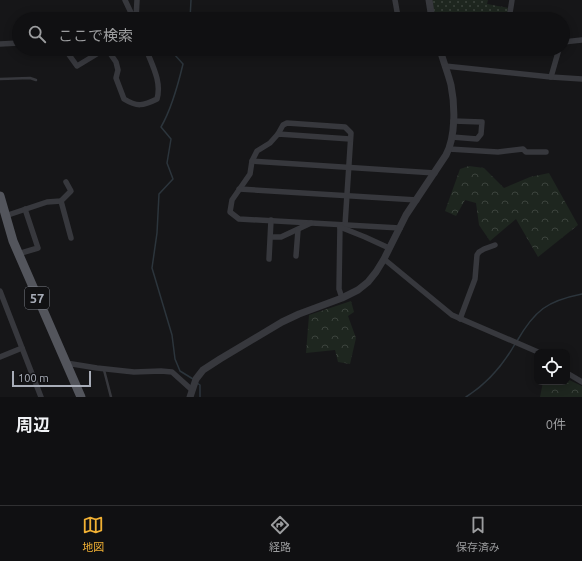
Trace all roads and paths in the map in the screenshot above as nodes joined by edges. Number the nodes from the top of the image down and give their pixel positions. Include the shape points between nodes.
1 (125, 0) edge
2 (137, 0) edge
3 (395, 0) edge
4 (429, 0) edge
5 (512, 0) edge
6 (131, 12) edge
7 (135, 12) edge
8 (397, 12) edge
9 (431, 12) edge
10 (509, 12) edge
11 (582, 40) edge
12 (570, 41) edge
13 (12, 43) edge
14 (0, 44) edge
15 (70, 56) edge
16 (94, 56) edge
17 (111, 56) edge
18 (149, 56) edge
19 (442, 56) edge
20 (557, 56) edge
21 (445, 66) junction
22 (551, 77) junction
23 (0, 79) edge
24 (582, 79) edge
25 (36, 80) dead end
26 (453, 121) junction
27 (278, 134) junction
28 (452, 138) junction
29 (350, 139) junction
30 (449, 149) junction
31 (546, 152) dead end
32 (252, 161) junction
33 (349, 167) junction
34 (435, 172) junction
35 (66, 182) dead end
36 (239, 189) junction
37 (348, 195) junction
38 (0, 196) edge
39 (61, 200) junction
40 (417, 200) junction
41 (25, 209) junction
42 (5, 216) junction
43 (271, 220) junction
44 (312, 223) junction
45 (342, 226) junction
46 (400, 228) junction
47 (298, 230) junction
48 (270, 237) junction
49 (71, 238) dead end
50 (495, 244) dead end
51 (389, 248) junction
52 (18, 254) junction
53 (296, 256) dead end
54 (269, 259) dead end
55 (384, 260) junction
56 (0, 291) edge
57 (342, 298) junction
58 (2, 300) edge
59 (460, 319) junction
60 (22, 348) junction
61 (534, 350) edge
62 (0, 357) edge
63 (66, 363) junction
64 (104, 369) junction
65 (570, 375) edge
66 (582, 382) edge
67 (191, 394) edge
68 (41, 397) edge
69 (81, 397) edge
70 (111, 397) edge

1 - 6 street
2 - 7 street
3 - 8 street
4 - 9 street
5 - 10 street
11 - 12 street
13 - 14 street
15 - 16 street via 77,66
17 - 18 street via 116,62 116,78 124,99 144,105 157,99 159,88
19 - 21 street
20 - 22 street
21 - 22 street
21 - 26 street via 451,85
22 - 24 street
23 - 25 lane
26 - 28 street
26 - 28 street via 482,122 481,134 477,139
27 - 29 street
27 - 29 street via 287,123 345,127 351,133
27 - 32 street via 257,151
28 - 30 street
29 - 33 street
30 - 31 street via 498,152 523,149 526,152
30 - 34 street
32 - 33 street
32 - 36 street via 250,174
33 - 34 street
33 - 37 street
34 - 40 street
35 - 39 street via 71,191
36 - 37 street
36 - 43 street via 232,200 230,212 239,218
37 - 40 street
37 - 45 street
38 - 42 main road, 57
39 - 41 street
39 - 49 street
40 - 46 street
41 - 42 street
41 - 52 street via 38,248
42 - 52 main road, 57
43 - 44 street
43 - 48 street
44 - 45 street
44 - 47 street
45 - 46 street
45 - 51 street
45 - 57 street via 339,290
46 - 51 street
47 - 48 street via 282,237
47 - 53 street
48 - 54 street
50 - 59 street via 479,252 477,256 475,279
51 - 55 street
52 - 63 main road, 57
55 - 57 street via 368,282
55 - 59 street
56 - 58 street
57 - 67 street via 282,322 220,359 203,370 196,379
58 - 60 street
59 - 61 street
60 - 62 street
60 - 68 street
63 - 64 street
63 - 69 main road, 57
64 - 67 street via 172,372
64 - 70 lane
65 - 66 street

